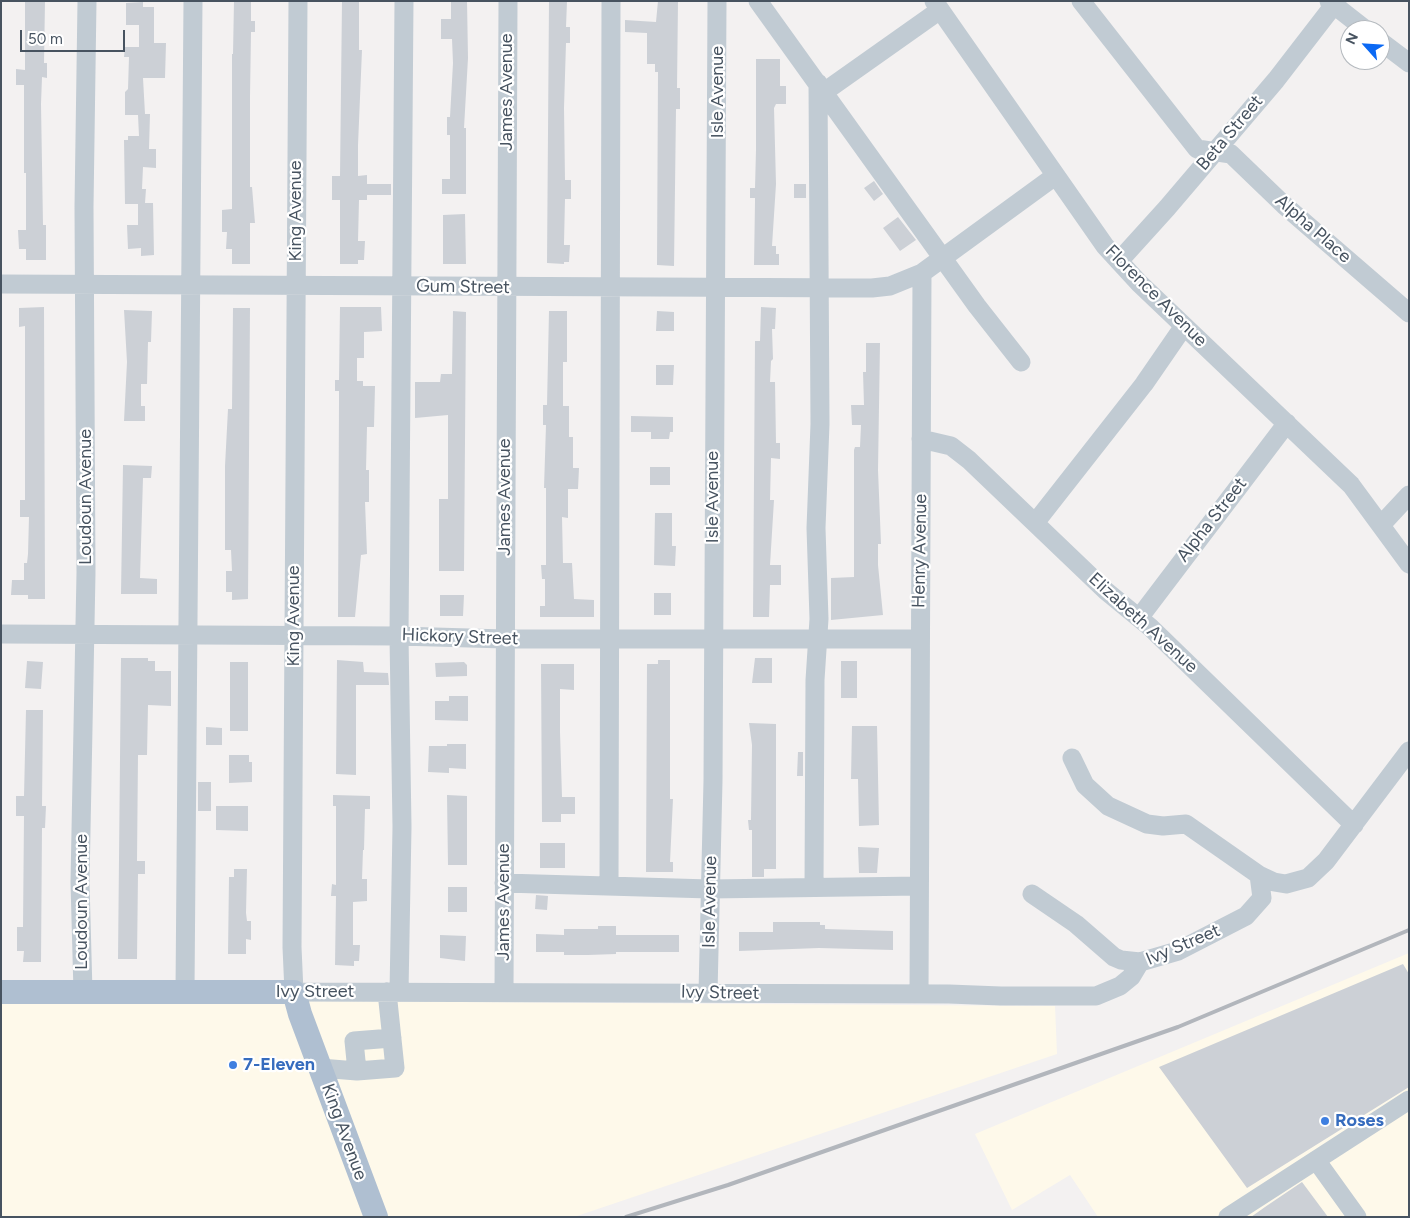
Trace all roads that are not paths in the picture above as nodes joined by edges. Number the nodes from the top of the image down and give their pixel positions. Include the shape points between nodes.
1 (87, 1) edge
2 (193, 1) edge
3 (298, 1) edge
4 (404, 1) edge
5 (508, 1) edge
6 (611, 1) edge
7 (717, 1) edge
8 (758, 1) edge
9 (1081, 1) edge
10 (1334, 3) edge
11 (937, 5) edge
12 (1354, 20) edge
13 (1390, 49) edge
14 (1409, 63) edge
15 (821, 87) junction
16 (1215, 152) junction
17 (1055, 176) junction
18 (943, 258) junction
19 (1119, 261) junction
20 (922, 273) junction
21 (1, 284) edge
22 (86, 285) junction
23 (192, 286) junction
24 (296, 286) junction
25 (401, 287) junction
26 (506, 288) junction
27 (610, 288) junction
28 (716, 288) junction
29 (818, 288) junction
30 (1407, 306) edge
31 (1184, 326) junction
32 (1021, 362) dead end
33 (1288, 423) junction
34 (921, 439) junction
35 (1409, 496) edge
36 (1035, 523) junction
37 (1381, 525) junction
38 (1409, 564) edge
39 (1139, 618) junction
40 (1, 634) edge
41 (86, 634) junction
42 (186, 635) junction
43 (294, 635) junction
44 (399, 636) junction
45 (712, 638) junction
46 (505, 639) junction
47 (610, 639) junction
48 (817, 639) junction
49 (919, 640) junction
50 (1409, 751) edge
51 (1072, 758) dead end
52 (1354, 825) junction
53 (1259, 875) junction
54 (504, 883) junction
55 (609, 886) junction
56 (919, 886) junction
57 (814, 887) junction
58 (710, 889) junction
59 (1032, 894) dead end
60 (1140, 962) junction
61 (1, 992) edge
62 (83, 992) junction
63 (185, 992) junction
64 (294, 992) junction
65 (393, 992) junction
66 (504, 992) junction
67 (708, 993) junction
68 (918, 994) junction
69 (392, 1038) junction
70 (320, 1068) junction
71 (358, 1071) junction
72 (1409, 1100) edge
73 (1316, 1160) junction
74 (376, 1217) edge
75 (1228, 1217) edge
76 (1357, 1217) edge

1 - 22 street, Loudoun Avenue
2 - 23 street
3 - 24 street, King Avenue
4 - 25 street
5 - 26 street, James Avenue
6 - 27 street
7 - 28 street, Isle Avenue
8 - 15 street
9 - 16 street, Alpha Place via 1198,149
10 - 12 street
10 - 16 street, Beta Street
11 - 15 street
11 - 17 street, Florence Avenue
13 - 14 street
15 - 18 street
15 - 29 street
16 - 19 street, Beta Street
16 - 30 street, Alpha Place via 1231,154 1284,205
17 - 18 street
17 - 19 street, Florence Avenue
18 - 20 street
18 - 32 street
19 - 31 street, Florence Avenue
20 - 29 street, Gum Street via 890,286
20 - 34 street, Henry Avenue
21 - 22 street, Gum Street
22 - 23 street, Gum Street
22 - 41 street, Loudoun Avenue
23 - 24 street, Gum Street
23 - 42 street
24 - 25 street, Gum Street
24 - 43 street, King Avenue
25 - 26 street, Gum Street
25 - 44 street
26 - 27 street, Gum Street
26 - 46 street, James Avenue
27 - 28 street, Gum Street
27 - 47 street
28 - 29 street, Gum Street
28 - 45 street, Isle Avenue
29 - 48 street
31 - 33 street, Florence Avenue
31 - 36 street via 1144,384
33 - 37 street, Florence Avenue via 1351,485
33 - 39 street, Alpha Street
34 - 36 street, Elizabeth Avenue via 940,442 957,451
34 - 49 street, Henry Avenue
35 - 37 street
36 - 39 street, Elizabeth Avenue
37 - 38 street, Florence Avenue
39 - 52 street, Elizabeth Avenue
40 - 41 street, Hickory Street
41 - 42 street, Hickory Street
41 - 62 street, Loudoun Avenue via 80,882
42 - 43 street, Hickory Street
42 - 63 street
43 - 44 street, Hickory Street
43 - 64 street, King Avenue
44 - 46 street, Hickory Street
44 - 65 street via 402,827
45 - 47 street, Hickory Street
45 - 48 street, Hickory Street
45 - 58 street, Isle Avenue
46 - 47 street, Hickory Street
46 - 54 street, James Avenue
47 - 55 street
48 - 49 street, Hickory Street
48 - 57 street
49 - 56 street, Henry Avenue
50 - 52 street
51 - 53 street via 1085,785 1108,806 1146,824 1186,824
52 - 53 street via 1308,878 1286,884
53 - 60 street, Ivy Street via 1262,898 1246,916 1178,951
54 - 55 street
54 - 66 street, James Avenue
55 - 58 street
56 - 57 street
56 - 68 street, Henry Avenue
57 - 58 street
58 - 67 street, Isle Avenue
59 - 60 street via 1076,924 1114,957
60 - 68 street, Ivy Street via 1120,986 1096,996
61 - 62 main road, Ivy Street
62 - 63 main road, Ivy Street
63 - 64 main road, Ivy Street
64 - 65 street, Ivy Street
64 - 70 main road, King Avenue
65 - 66 street, Ivy Street
65 - 69 street
66 - 67 street, Ivy Street
67 - 68 street, Ivy Street
69 - 71 street via 395,1068
69 - 71 street via 354,1041
70 - 71 street
70 - 74 main road, King Avenue
72 - 73 street
73 - 75 street
73 - 76 street

